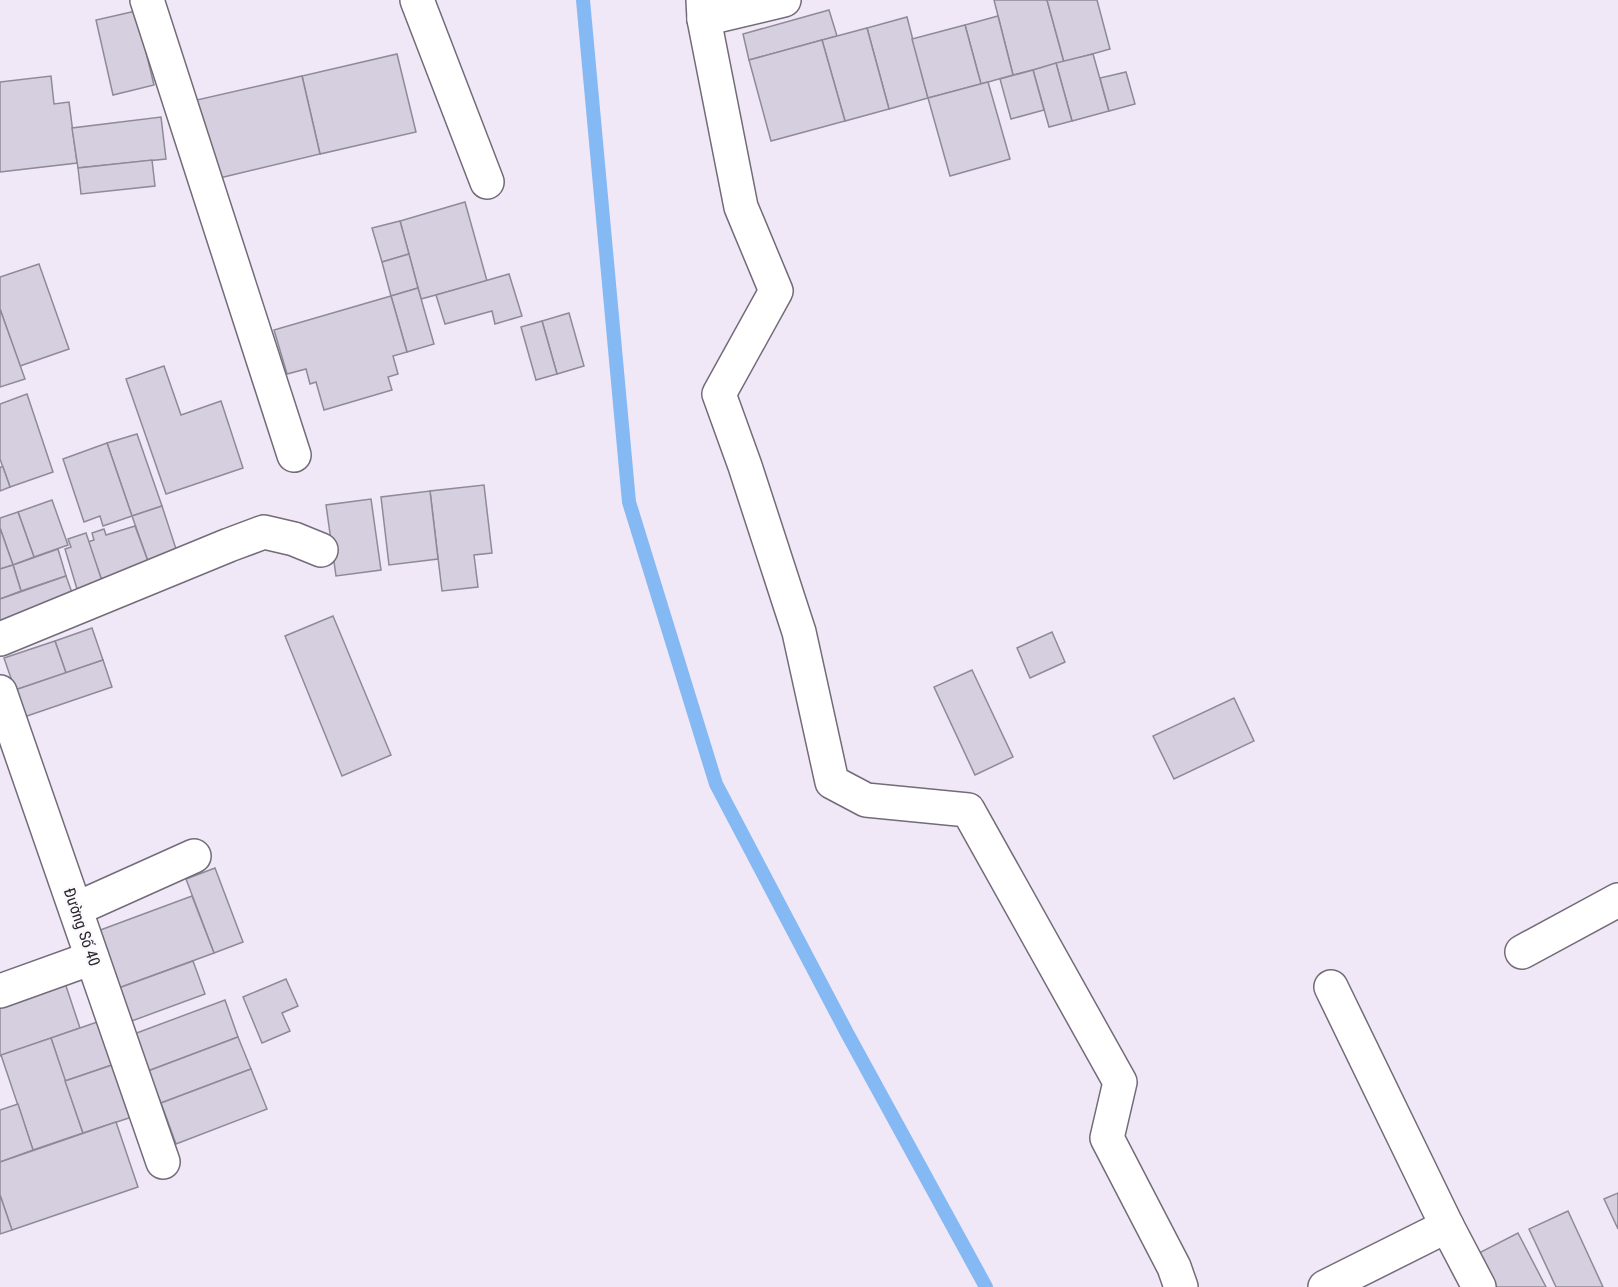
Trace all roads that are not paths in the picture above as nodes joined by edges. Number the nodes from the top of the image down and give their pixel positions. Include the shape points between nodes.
1 (147, 0) edge
2 (417, 0) edge
3 (784, 0) edge
4 (704, 10) edge
5 (487, 182) dead end
6 (294, 455) dead end
7 (321, 550) dead end
8 (0, 639) edge
9 (0, 692) edge
10 (194, 856) dead end
11 (1618, 900) edge
12 (75, 909) junction
13 (1522, 952) dead end
14 (92, 958) junction
15 (1331, 987) dead end
16 (0, 991) edge
17 (163, 1162) dead end
18 (1447, 1226) junction
19 (1181, 1287) edge
20 (1325, 1287) edge
21 (1479, 1287) edge

1 - 6 street
2 - 5 street
3 - 4 street
4 - 19 street via 741,207 776,291 719,394 799,632 832,782 866,800 968,810 1120,1082 1107,1138
7 - 8 street via 264,532
9 - 12 street, Đường Số 40
10 - 12 street
11 - 13 street
12 - 14 street, Đường Số 40
14 - 16 street
14 - 17 street, Đường Số 40
15 - 18 street
18 - 20 street
18 - 21 street

